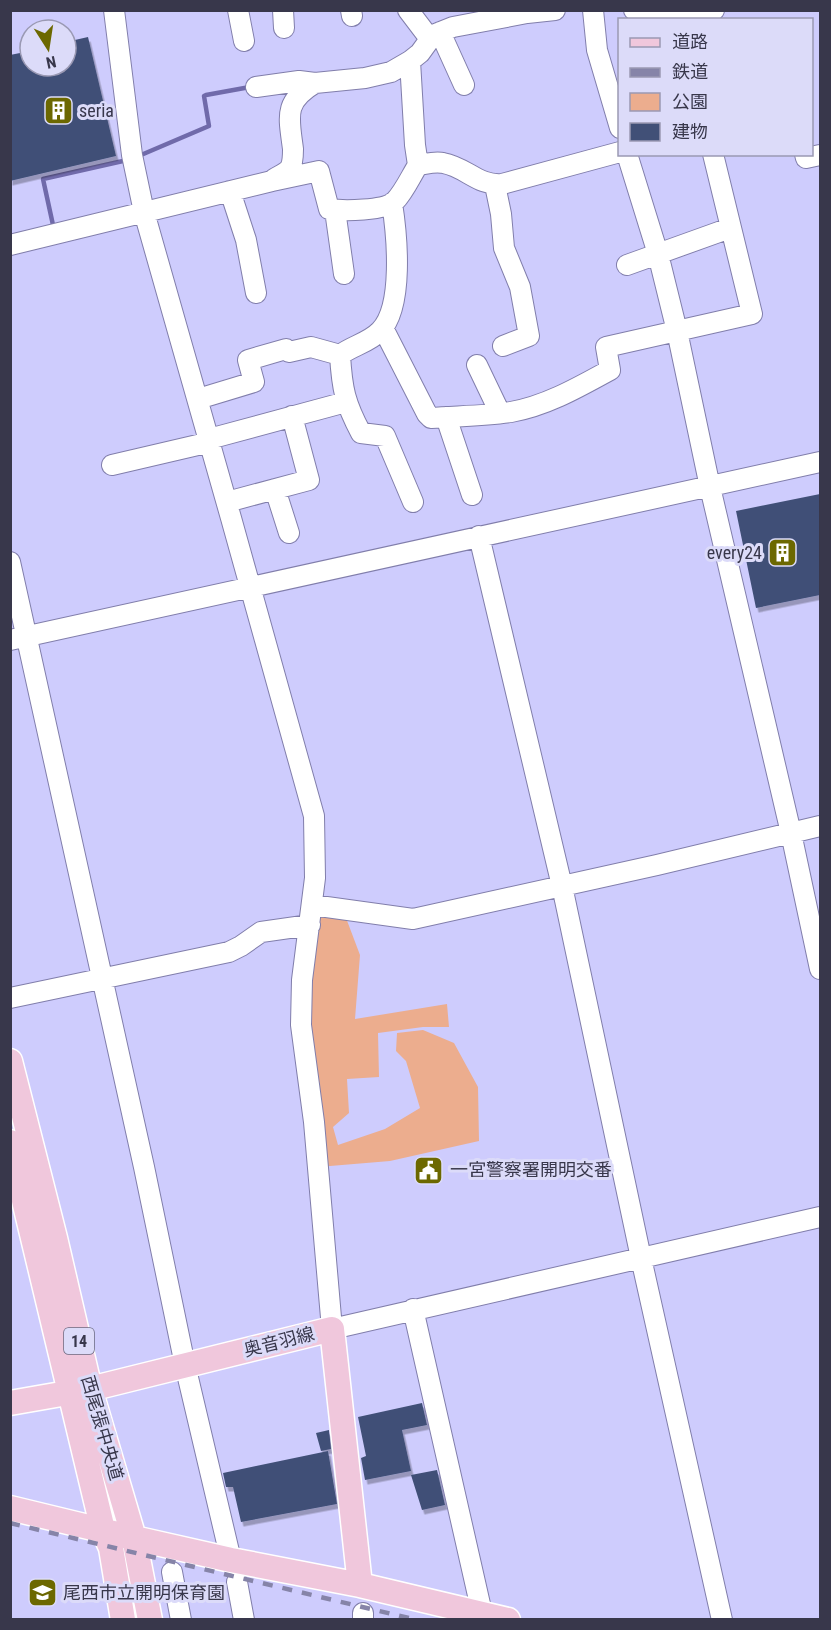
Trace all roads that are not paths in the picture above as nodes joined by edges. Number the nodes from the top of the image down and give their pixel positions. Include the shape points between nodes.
1 (114, 10) edge
2 (238, 10) edge
3 (408, 10) edge
4 (488, 10) edge
5 (555, 10) edge
6 (592, 10) edge
7 (634, 10) edge
8 (714, 10) edge
9 (681, 16) edge
10 (472, 23) junction
11 (435, 36) junction
12 (244, 41) dead end
13 (410, 61) junction
14 (612, 71) edge
15 (315, 83) junction
16 (464, 85) dead end
17 (256, 87) dead end
18 (618, 114) edge
19 (618, 153) edge
20 (820, 155) edge
21 (628, 156) edge
22 (714, 156) edge
23 (806, 156) edge
24 (418, 165) junction
25 (272, 181) junction
26 (495, 185) junction
27 (230, 191) junction
28 (392, 203) junction
29 (335, 210) junction
30 (144, 212) junction
31 (730, 228) junction
32 (10, 245) edge
33 (658, 254) junction
34 (627, 265) dead end
35 (344, 274) dead end
36 (256, 293) dead end
37 (383, 328) junction
38 (677, 331) junction
39 (503, 346) dead end
40 (340, 355) junction
41 (477, 365) dead end
42 (198, 399) junction
43 (346, 402) junction
44 (500, 413) junction
45 (292, 416) junction
46 (446, 417) junction
47 (209, 439) junction
48 (820, 462) edge
49 (112, 465) dead end
50 (710, 487) junction
51 (275, 489) junction
52 (472, 495) dead end
53 (227, 502) junction
54 (413, 502) dead end
55 (289, 533) dead end
56 (479, 536) junction
57 (10, 562) edge
58 (251, 588) junction
59 (19, 638) edge
60 (820, 826) edge
61 (792, 833) junction
62 (562, 886) junction
63 (311, 915) junction
64 (820, 969) edge
65 (102, 977) junction
66 (10, 998) edge
67 (10, 1061) edge
68 (10, 1142) edge
69 (820, 1217) edge
70 (641, 1258) junction
71 (413, 1309) junction
72 (332, 1329) junction
73 (185, 1365) junction
74 (80, 1390) junction
75 (10, 1402) edge
76 (10, 1508) edge
77 (103, 1530) junction
78 (134, 1538) junction
79 (234, 1571) junction
80 (172, 1572) dead end
81 (360, 1585) junction
82 (482, 1613) junction
83 (123, 1620) edge
84 (150, 1620) edge
85 (181, 1620) edge
86 (244, 1620) edge
87 (508, 1620) edge
88 (722, 1620) edge

1 - 30 street via 132,155
2 - 12 street
3 - 11 street
4 - 10 street
5 - 10 street
6 - 14 street via 597,50
7 - 9 street
8 - 9 street
10 - 11 street
11 - 13 street
11 - 16 street
13 - 15 street via 390,72 365,78
13 - 24 street
14 - 18 street
15 - 17 street via 299,81
15 - 25 street via 302,91 291,106 290,169
19 - 26 street
20 - 23 street
21 - 33 street
22 - 31 street
24 - 26 street via 443,163
24 - 28 street
25 - 27 street
25 - 29 street via 319,171 329,209
26 - 39 street via 504,248 520,287 529,336
27 - 30 street
27 - 36 street via 246,240
28 - 29 street via 386,207
28 - 37 street via 396,291 389,321
29 - 35 street
30 - 32 street
30 - 42 street
31 - 33 street
31 - 38 street via 752,314
33 - 34 street
33 - 38 street
37 - 40 street
37 - 46 street via 427,414 431,418
38 - 44 street via 606,347 610,370 535,406
38 - 50 street
40 - 42 street via 310,347 248,360 254,382
40 - 43 street
41 - 44 street
42 - 47 street
43 - 45 street
43 - 54 street via 361,433 385,436
44 - 46 street
45 - 47 street
45 - 51 street via 309,480
46 - 52 street
47 - 49 street via 202,444
47 - 53 street
48 - 50 street
50 - 56 street
50 - 61 street
51 - 53 street
51 - 55 street
53 - 58 street
56 - 58 street
56 - 62 street
57 - 59 street
58 - 59 street
58 - 63 street via 314,816
59 - 65 street
60 - 61 street
61 - 62 street
61 - 64 street
62 - 63 street via 413,919
62 - 70 street
63 - 65 street via 261,932 230,952
63 - 72 street via 302,980 301,1025 314,1122
65 - 66 street
65 - 73 street
67 - 74 main road, 西尾張中央道 / 14 via 55,1238
68 - 74 main road, 西尾張中央道 / 14
69 - 70 street
70 - 71 street
70 - 88 street
71 - 72 street
71 - 82 street
72 - 73 main road, 奥音羽線
72 - 81 main road, 奥音羽線
73 - 74 main road, 奥音羽線
73 - 79 street
74 - 75 main road, 奥音羽線
74 - 77 main road, 西尾張中央道 / 14
74 - 78 main road, 西尾張中央道 / 14
76 - 77 main road
77 - 78 main road
77 - 83 main road, 西尾張中央道 / 14 via 111,1548
78 - 79 main road
78 - 84 main road, 西尾張中央道 / 14
79 - 81 main road
79 - 86 street
80 - 85 street
81 - 82 main road
82 - 87 main road

